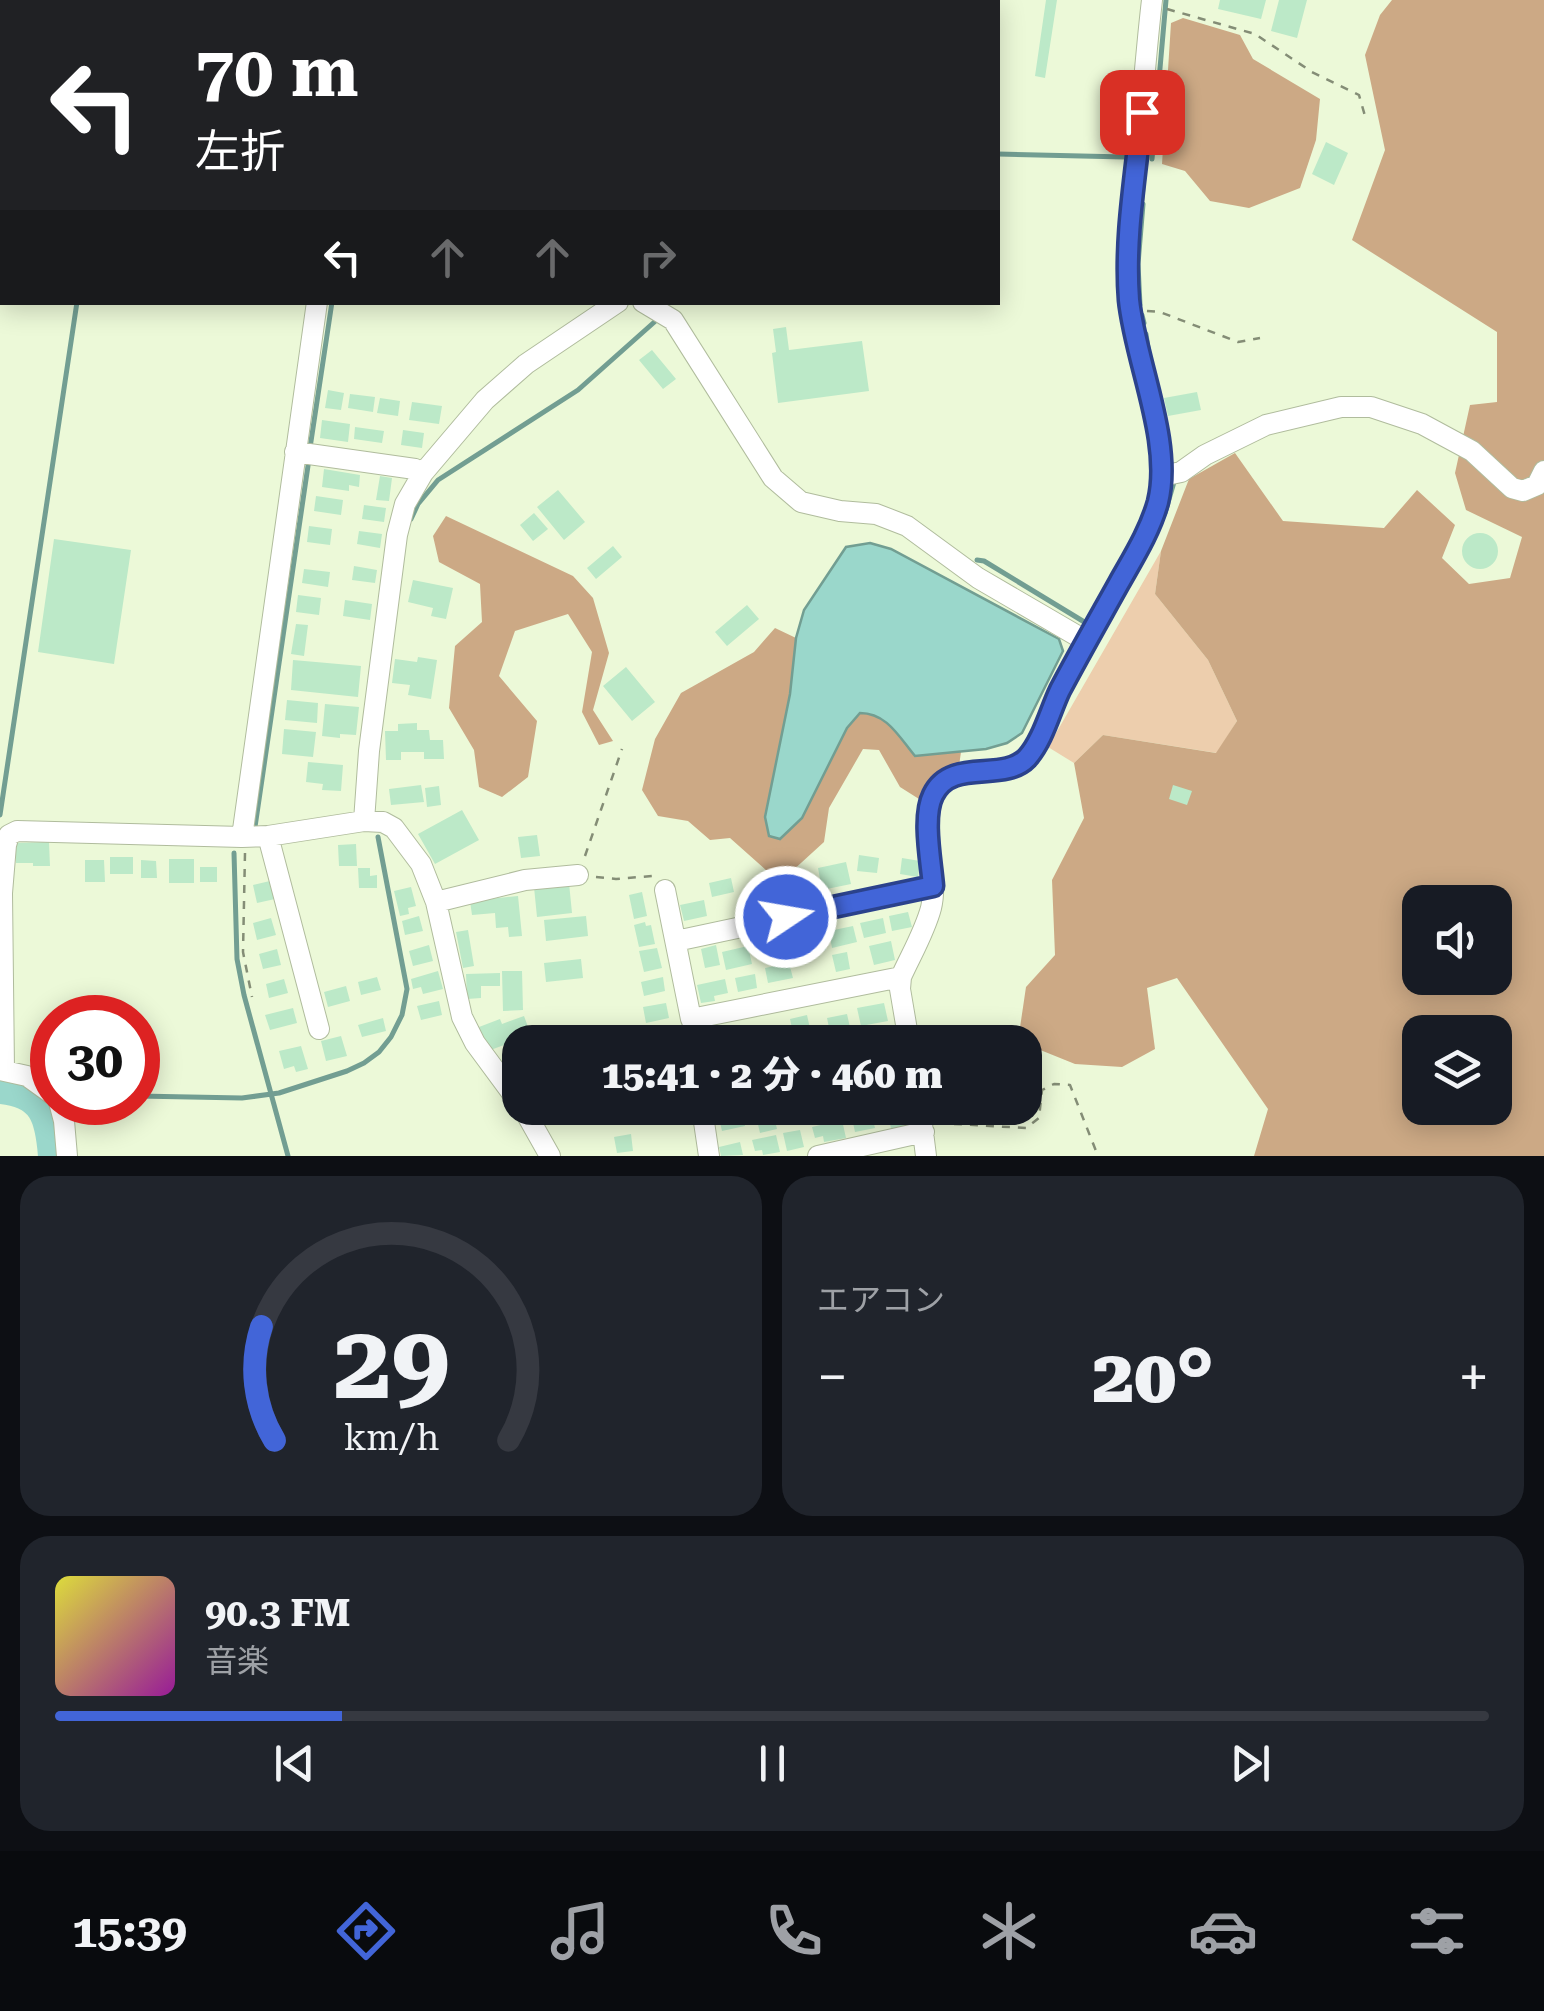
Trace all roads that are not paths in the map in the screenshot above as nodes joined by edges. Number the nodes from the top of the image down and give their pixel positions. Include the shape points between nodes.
1 (1152, 0) edge
2 (317, 305) edge
3 (614, 305) edge
4 (658, 311) edge
5 (305, 453) junction
6 (1544, 472) edge
7 (423, 474) junction
8 (1162, 476) junction
9 (1086, 641) junction
10 (364, 822) junction
11 (268, 836) junction
12 (242, 837) junction
13 (578, 875) road end
14 (664, 882) road end
15 (933, 886) junction
16 (436, 902) junction
17 (676, 940) junction
18 (901, 977) junction
19 (906, 1025) edge
20 (320, 1029) dead end
21 (2, 1070) edge
22 (30, 1078) edge
23 (502, 1080) edge
24 (64, 1125) edge
25 (532, 1125) edge
26 (705, 1125) edge
27 (923, 1125) edge
28 (924, 1132) junction
29 (66, 1156) edge
30 (550, 1156) edge
31 (710, 1156) edge
32 (818, 1156) edge
33 (926, 1156) edge

1 - 8 street via 1129,251 1131,309
2 - 5 street
3 - 7 street via 512,376
4 - 9 street via 774,478 801,502 907,526 978,578
5 - 7 street
5 - 12 street
6 - 8 street via 1536,486 1512,488 1472,452 1422,424 1371,407 1341,407 1266,425
7 - 10 street via 396,535
8 - 9 street via 1140,547
9 - 15 street via 1025,761 963,772 932,796
10 - 11 street
10 - 16 street via 394,828 421,864
11 - 12 street
11 - 20 street
12 - 21 street via 9,835 2,893
13 - 16 street
14 - 17 street
15 - 17 street
15 - 18 street via 932,907
16 - 23 street via 462,1017
17 - 18 street via 691,1019
18 - 19 street
21 - 22 street
24 - 29 street
25 - 30 street
26 - 31 street
27 - 28 street
28 - 32 street
28 - 33 street

